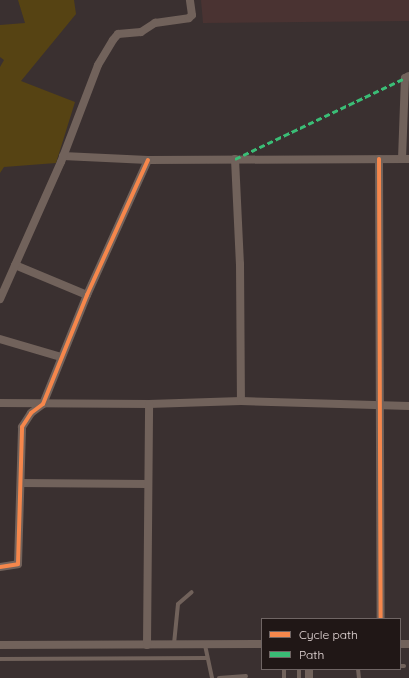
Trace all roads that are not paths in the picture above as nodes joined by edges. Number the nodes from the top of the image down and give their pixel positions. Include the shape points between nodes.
1 (190, 0) edge
2 (409, 76) edge
3 (63, 156) junction
4 (235, 159) junction
5 (379, 159) junction
6 (406, 159) edge
7 (148, 160) junction
8 (15, 265) junction
9 (87, 295) junction
10 (0, 299) edge
11 (0, 339) edge
12 (61, 357) junction
13 (241, 401) junction
14 (0, 403) edge
15 (43, 404) junction
16 (148, 404) junction
17 (379, 406) junction
18 (409, 406) edge
19 (21, 483) junction
20 (147, 484) junction
21 (0, 567) edge
22 (192, 592) dead end
23 (381, 618) edge
24 (261, 644) edge
25 (0, 645) edge
26 (147, 645) junction
27 (174, 645) junction
28 (205, 645) junction
29 (0, 658) edge
30 (207, 658) junction
31 (246, 676) dead end
32 (212, 678) edge
33 (219, 678) edge

1 - 3 street via 192,15 189,18 155,24 141,32 116,36 98,65
2 - 6 street via 405,78
3 - 7 street
3 - 8 street
4 - 5 street
4 - 7 street
4 - 13 street via 240,264
5 - 6 street
5 - 17 street
7 - 9 street
8 - 9 street
8 - 10 street
9 - 12 street
11 - 12 street
12 - 15 street
13 - 16 street
13 - 17 street
14 - 15 street
15 - 16 street
15 - 19 street via 31,413 22,427
16 - 20 street
17 - 18 street
17 - 23 street
19 - 20 street
19 - 21 street via 18,564
20 - 26 street
22 - 27 lane via 178,604
24 - 28 street
25 - 26 street
26 - 27 street
27 - 28 street
28 - 30 lane
29 - 30 lane
30 - 32 lane
31 - 33 lane

